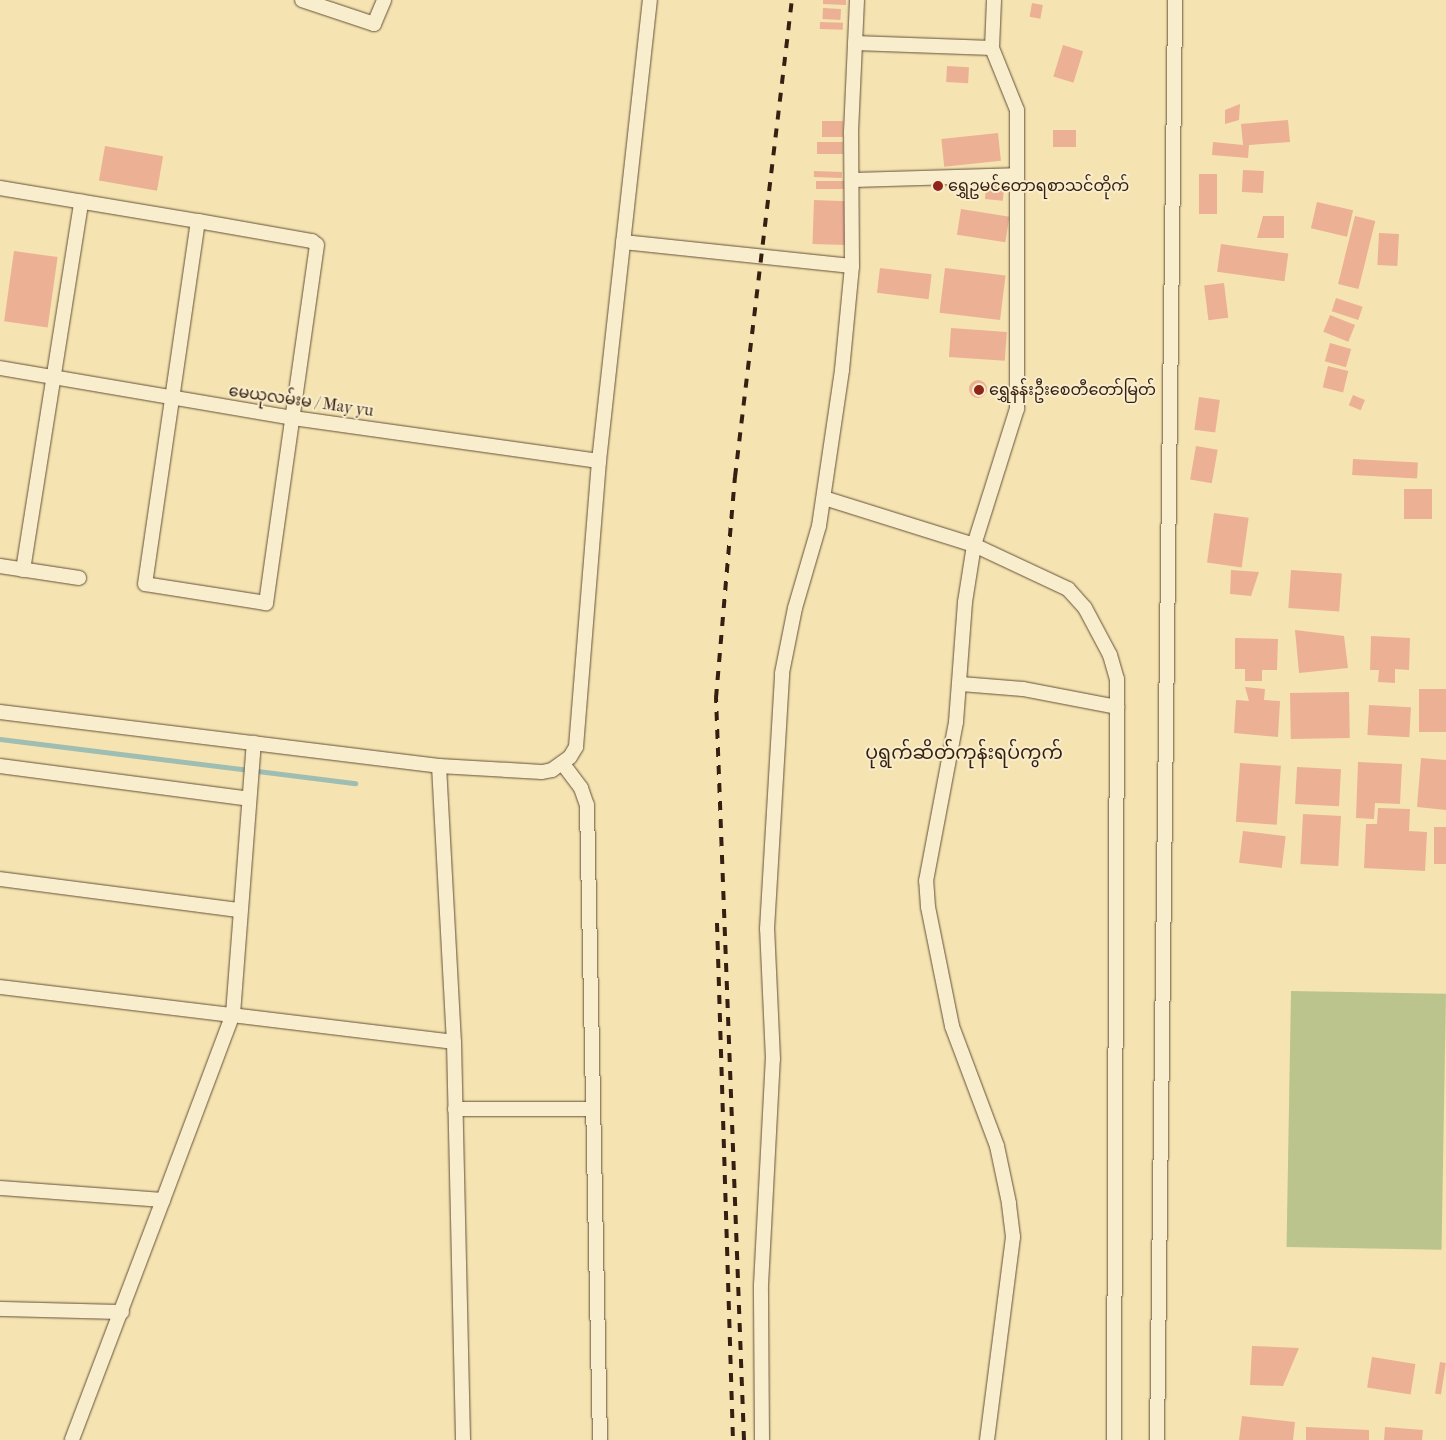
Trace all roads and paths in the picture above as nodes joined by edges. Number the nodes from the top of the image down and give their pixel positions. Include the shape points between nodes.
1 (302, 0) edge
2 (384, 0) edge
3 (650, 0) edge
4 (857, 0) edge
5 (994, 0) edge
6 (1175, 0) edge
7 (855, 42) junction
8 (992, 48) junction
9 (1016, 175) junction
10 (852, 180) junction
11 (0, 188) edge
12 (82, 202) junction
13 (198, 221) junction
14 (623, 242) junction
15 (852, 266) junction
16 (0, 368) edge
17 (56, 377) junction
18 (172, 399) junction
19 (293, 418) junction
20 (599, 461) junction
21 (824, 498) junction
22 (974, 545) junction
23 (0, 566) edge
24 (23, 570) junction
25 (79, 578) dead end
26 (961, 684) junction
27 (1117, 706) junction
28 (0, 712) edge
29 (254, 746) junction
30 (563, 764) junction
31 (0, 766) edge
32 (439, 766) junction
33 (249, 799) junction
34 (0, 879) edge
35 (239, 910) junction
36 (0, 987) edge
37 (233, 1014) junction
38 (454, 1042) junction
39 (455, 1109) junction
40 (593, 1109) junction
41 (0, 1188) edge
42 (163, 1200) junction
43 (0, 1309) edge
44 (122, 1312) junction
45 (72, 1440) edge
46 (462, 1440) edge
47 (600, 1440) edge
48 (762, 1440) edge
49 (988, 1440) edge
50 (1114, 1440) edge
51 (1157, 1440) edge

1 - 2 street via 374,24
3 - 14 street
4 - 7 street
5 - 8 street
6 - 51 street
7 - 8 street
7 - 10 street
8 - 9 street via 1017,110
9 - 10 street
9 - 22 street via 1017,409
10 - 15 street
11 - 12 street
12 - 13 street
12 - 17 street
13 - 18 street
13 - 19 street via 317,244
14 - 15 street
14 - 20 street
15 - 21 street
16 - 17 street, မေယုလမ်းမ / May yu
17 - 18 street, မေယုလမ်းမ / May yu
17 - 24 street
18 - 19 street, မေယုလမ်းမ / May yu
18 - 19 street via 145,584 154,586 266,603
19 - 20 street, မေယုလမ်းမ / May yu
20 - 30 street via 576,746
21 - 22 street
21 - 48 street via 782,673 767,929 773,1059 762,1285
22 - 26 street via 965,602
22 - 27 street via 1068,589 1085,608 1110,655 1117,679
23 - 24 street
24 - 25 street
26 - 27 street via 1023,689
26 - 49 street via 926,881 928,907 952,1026 997,1146 1010,1203 1013,1237
27 - 50 street
28 - 29 street
29 - 32 street
29 - 33 street
30 - 32 street via 542,772
30 - 40 street via 582,788 587,806
31 - 33 street
32 - 38 street
33 - 35 street
34 - 35 street
35 - 37 street
36 - 37 street
37 - 38 street
37 - 42 street
38 - 39 street
39 - 40 street
39 - 46 street
40 - 47 street
41 - 42 street
42 - 44 street
43 - 44 street
44 - 45 street

